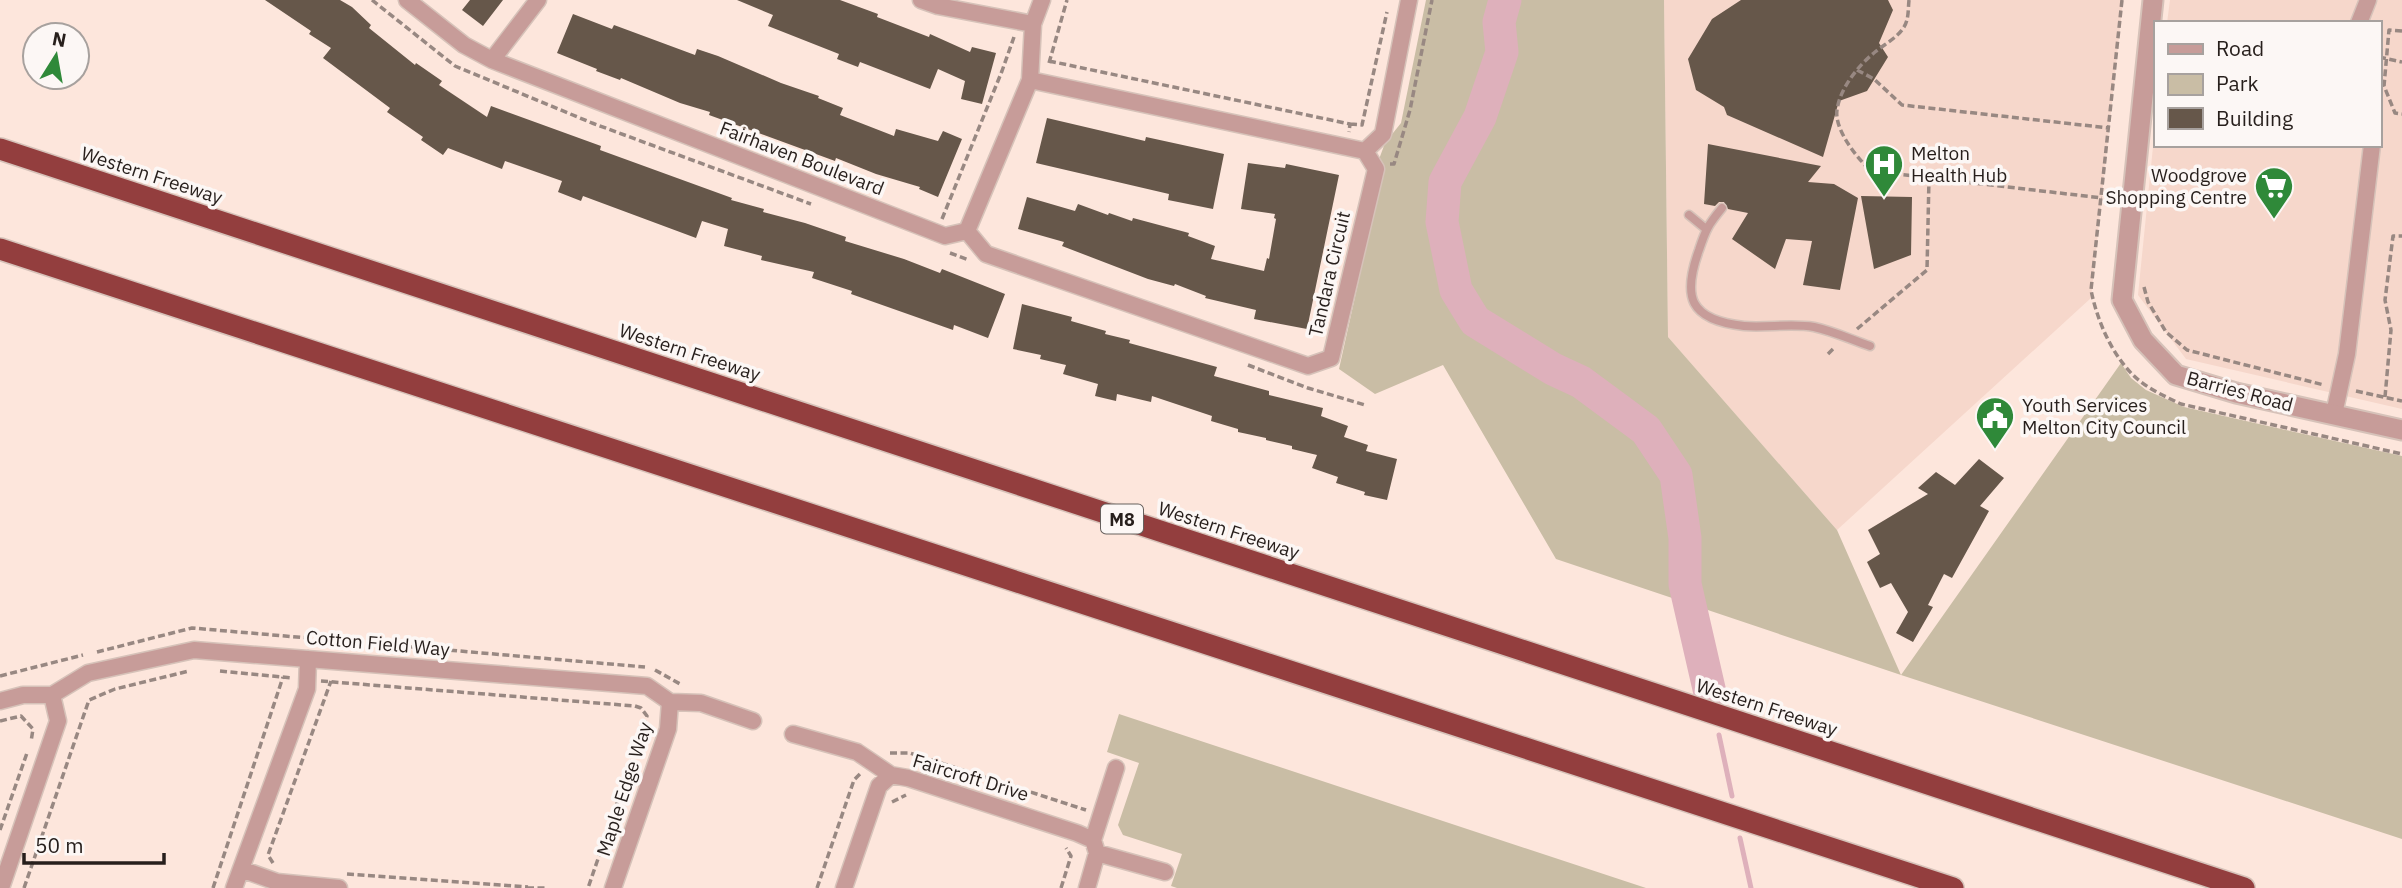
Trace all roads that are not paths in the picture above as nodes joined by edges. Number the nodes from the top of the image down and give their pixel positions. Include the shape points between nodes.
1 (407, 0) edge
2 (538, 0) edge
3 (921, 0) edge
4 (1042, 0) edge
5 (1409, 0) edge
6 (2153, 0) edge
7 (2368, 0) edge
8 (2360, 21) edge
9 (1026, 22) junction
10 (492, 60) junction
11 (1030, 80) junction
12 (2372, 147) edge
13 (0, 149) edge
14 (1368, 157) junction
15 (1722, 208) dead end
16 (1689, 215) dead end
17 (1706, 229) junction
18 (967, 232) junction
19 (0, 249) edge
20 (1870, 346) dead end
21 (2334, 414) junction
22 (2402, 430) edge
23 (308, 659) junction
24 (52, 695) junction
25 (0, 701) edge
26 (670, 702) junction
27 (753, 721) dead end
28 (793, 734) dead end
29 (1116, 768) dead end
30 (891, 775) junction
31 (1095, 847) junction
32 (241, 869) junction
33 (1165, 872) dead end
34 (341, 881) edge
35 (1, 888) edge
36 (234, 888) edge
37 (613, 888) edge
38 (844, 888) edge
39 (1087, 888) edge
40 (1953, 888) edge
41 (2244, 888) edge

1 - 10 street, Fairhaven Boulevard via 464,45
2 - 10 street
3 - 9 street
4 - 9 street
5 - 14 street via 1383,134
6 - 21 street, Barries Road via 2122,300 2143,340 2176,374 2236,393
7 - 8 street
9 - 11 street
10 - 18 street, Fairhaven Boulevard via 945,236
11 - 14 street
11 - 18 street
12 - 21 street via 2347,354
13 - 41 highway, Western Freeway / M8
14 - 18 street, Tandara Circuit via 1376,169 1331,358 1308,366 986,254
15 - 17 lane
16 - 17 lane
17 - 20 lane via 1689,284 1691,298 1711,318 1746,326 1815,327
19 - 40 highway
21 - 22 street, Barries Road
23 - 24 street, Cotton Field Way via 194,650 88,673
23 - 26 street, Cotton Field Way via 647,686
23 - 32 street via 307,689
24 - 25 street, Cotton Field Way
24 - 35 street via 58,721
26 - 27 street, Cotton Field Way via 701,703
26 - 37 street, Maple Edge Way via 668,729
28 - 30 street, Faircroft Drive via 857,751
29 - 31 street
30 - 31 street, Faircroft Drive via 1077,833
30 - 38 street via 879,786
31 - 33 street, Faircroft Drive
31 - 39 street
32 - 34 street via 277,882
32 - 36 street

